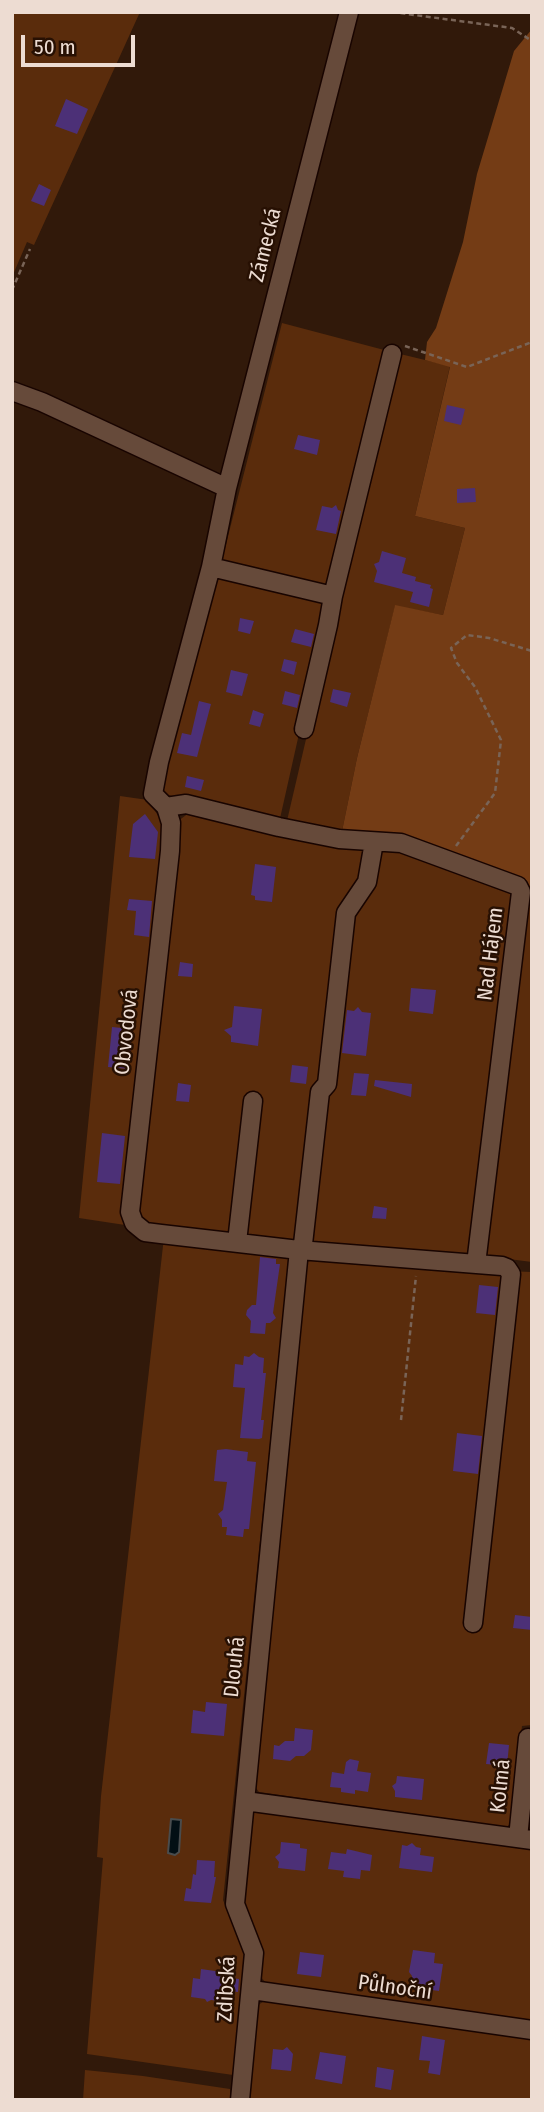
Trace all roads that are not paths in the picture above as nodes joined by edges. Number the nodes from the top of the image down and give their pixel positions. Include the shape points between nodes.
1 (349, 12) edge
2 (398, 350) road end
3 (12, 391) edge
4 (227, 488) junction
5 (211, 567) junction
6 (333, 596) junction
7 (304, 729) dead end
8 (166, 807) junction
9 (374, 842) junction
10 (253, 1101) dead end
11 (237, 1242) junction
12 (299, 1250) junction
13 (476, 1264) junction
14 (473, 1623) dead end
15 (528, 1738) dead end
16 (245, 1801) junction
17 (525, 1839) edge
18 (252, 1990) junction
19 (532, 2030) edge
20 (240, 2100) edge

1 - 4 street, Zámecká
2 - 6 street
3 - 4 street
4 - 5 street, Obvodová
5 - 6 street
5 - 8 street, Obvodová via 153,793
6 - 7 street
8 - 9 street, Nad Hájem via 186,804 279,827
8 - 11 street, Obvodová via 171,823 170,851 130,1212 145,1232
9 - 12 street, Dlouhá via 367,882 346,913 327,1084 320,1092
9 - 13 street, Nad Hájem via 401,844 518,886 521,892
10 - 11 street
11 - 12 street, Obvodová
12 - 13 street, Obvodová
12 - 16 street, Dlouhá
13 - 14 street, Obvodová via 502,1266 511,1275
15 - 17 street, Kolmá
16 - 17 street
16 - 18 street, Zdibská via 235,1904 254,1953
18 - 19 street, Půlnoční
18 - 20 street, Zdibská

